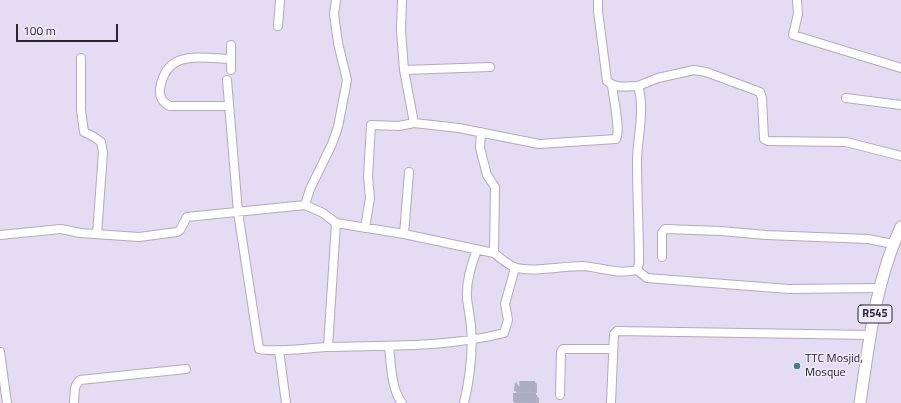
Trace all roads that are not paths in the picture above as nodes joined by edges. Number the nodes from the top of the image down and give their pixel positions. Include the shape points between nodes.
1 (280, 0) edge
2 (336, 0) edge
3 (402, 0) edge
4 (598, 0) edge
5 (797, 0) edge
6 (278, 26) dead end
7 (231, 46) dead end
8 (82, 58) dead end
9 (231, 59) junction
10 (490, 67) dead end
11 (901, 68) edge
12 (231, 70) dead end
13 (404, 70) junction
14 (227, 80) dead end
15 (612, 85) junction
16 (638, 86) junction
17 (846, 98) dead end
18 (901, 104) edge
19 (229, 106) junction
20 (414, 124) junction
21 (481, 132) junction
22 (901, 156) edge
23 (409, 172) dead end
24 (305, 204) junction
25 (238, 212) junction
26 (336, 223) junction
27 (901, 227) edge
28 (365, 228) junction
29 (97, 234) junction
30 (404, 234) junction
31 (0, 235) edge
32 (893, 244) junction
33 (477, 250) junction
34 (494, 253) junction
35 (662, 257) dead end
36 (515, 268) junction
37 (637, 270) junction
38 (879, 288) junction
39 (871, 335) junction
40 (471, 340) junction
41 (389, 346) junction
42 (328, 347) junction
43 (613, 349) junction
44 (279, 350) junction
45 (0, 352) edge
46 (186, 369) dead end
47 (560, 396) dead end
48 (7, 403) edge
49 (74, 403) edge
50 (286, 403) edge
51 (402, 403) edge
52 (464, 403) edge
53 (611, 403) edge
54 (860, 403) edge

1 - 6 street
2 - 24 street via 334,14 347,80 338,127
3 - 13 street
4 - 15 street via 607,81
5 - 11 street via 798,14 793,35
7 - 9 street
8 - 29 street via 81,110 84,132 101,142 103,152
9 - 12 street
9 - 19 street via 178,60 168,67 161,82 160,93 162,99 170,106
10 - 13 street
13 - 20 street
14 - 19 street
15 - 16 street
15 - 21 street via 618,136 616,139 539,144
16 - 22 street via 658,78 694,70 706,72 760,92 764,139 768,141 846,142
16 - 37 street via 641,105 637,158
17 - 18 street
19 - 25 street
20 - 21 street
20 - 28 street via 371,125 368,177 370,198
21 - 34 street via 480,148 486,175 495,187
23 - 30 street
24 - 25 street
24 - 26 street
25 - 29 street via 187,217 180,230 171,233 139,237
25 - 44 street via 258,348
26 - 28 street
26 - 42 street
27 - 32 main road, R545
28 - 30 street
29 - 31 street via 61,229
30 - 33 street
32 - 35 street via 868,239 665,229 662,232
32 - 38 main road, R545
33 - 34 street
33 - 40 street via 470,268 467,297
34 - 36 street
36 - 37 street via 536,270 582,266 612,272
36 - 40 street via 505,304 508,320 504,333
37 - 38 street via 647,278 789,289
38 - 39 main road, R545
39 - 43 street via 617,331 614,334
39 - 54 main road, R545
40 - 41 street
40 - 52 street via 471,364
41 - 42 street
41 - 51 street via 392,376 398,399
42 - 44 street
43 - 47 street via 563,349
43 - 53 street
44 - 50 street
45 - 48 street
46 - 49 street via 80,380 76,384

